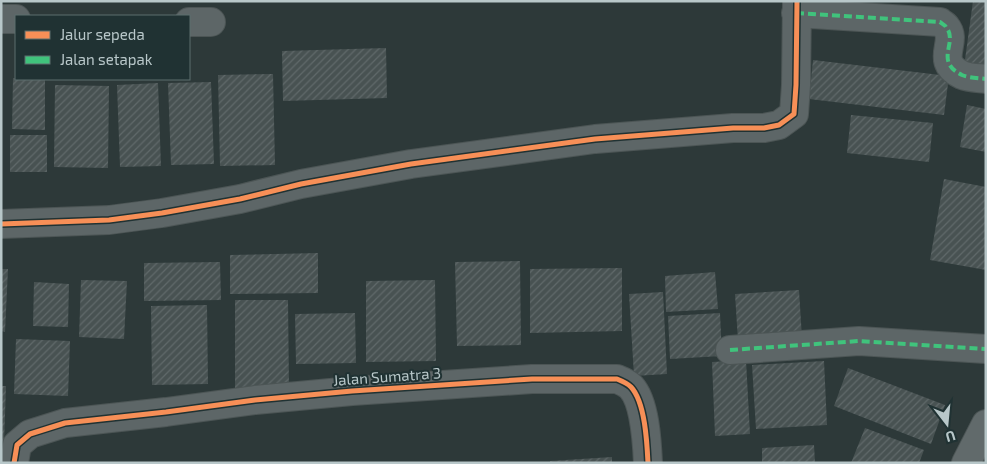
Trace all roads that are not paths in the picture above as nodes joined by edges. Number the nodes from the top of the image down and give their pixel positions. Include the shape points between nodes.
1 (796, 7) edge
2 (1, 19) edge
3 (15, 19) edge
4 (986, 79) edge
5 (1, 224) edge
6 (986, 349) edge
7 (730, 350) dead end
8 (986, 424) edge
9 (14, 463) edge
10 (648, 463) edge
11 (966, 463) edge

1 - 4 street via 940,22 947,27 950,36 946,56 952,68 963,76
1 - 5 street via 794,114 779,125 595,139 410,164 300,184 240,199 109,220
2 - 3 street
6 - 7 street via 859,341
8 - 11 main road
9 - 10 street, Jalan Sumatra 3 via 17,445 30,434 65,423 255,400 532,379 617,379 631,387 642,408

